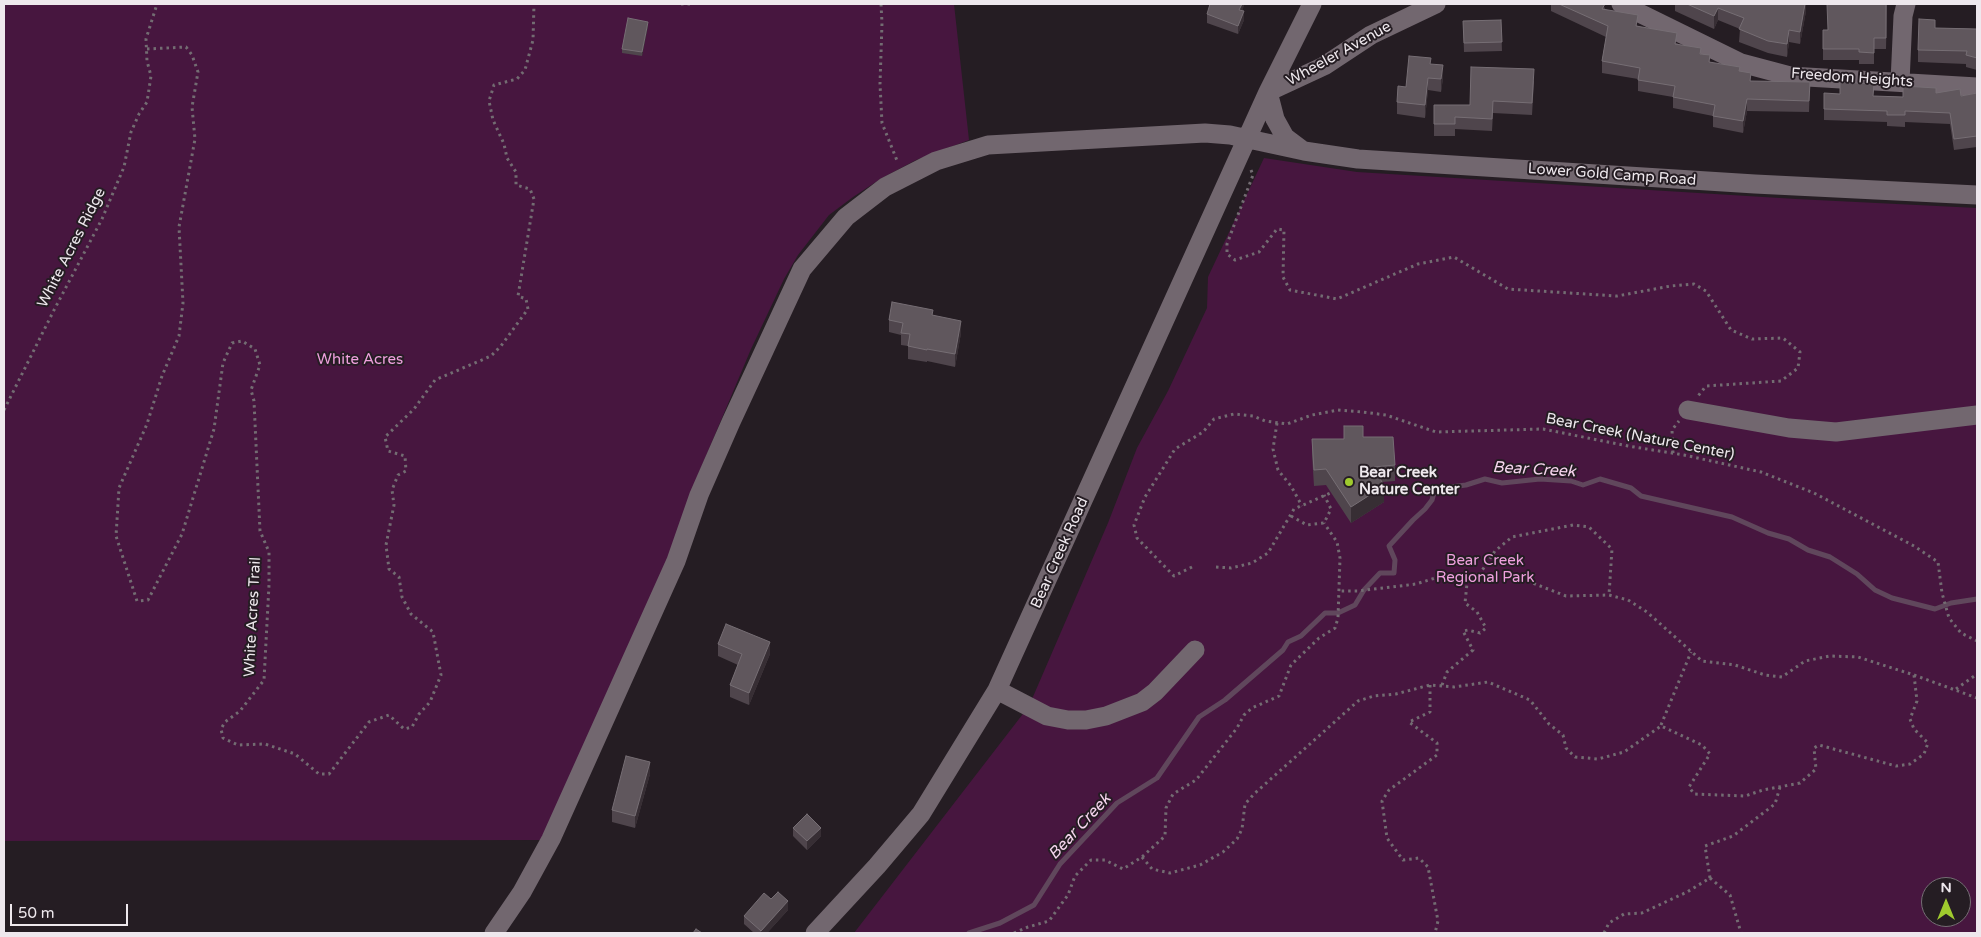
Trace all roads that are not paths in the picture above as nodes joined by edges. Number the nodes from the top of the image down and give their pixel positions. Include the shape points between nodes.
1 (1312, 4) edge
2 (1436, 4) edge
3 (1621, 4) edge
4 (1906, 4) edge
5 (1900, 82) junction
6 (1977, 87) edge
7 (1268, 92) junction
8 (1245, 145) junction
9 (1304, 151) junction
10 (1977, 195) edge
11 (1688, 410) road end
12 (1977, 415) edge
13 (1194, 650) dead end
14 (998, 690) junction
15 (494, 933) edge
16 (815, 933) edge

1 - 7 street, Bear Creek Road
2 - 7 street, Wheeler Avenue via 1371,35 1324,66
3 - 5 street, Freedom Heights via 1741,63 1790,76
4 - 5 street
5 - 6 street, Freedom Heights
7 - 8 street, Bear Creek Road
7 - 9 street via 1275,120 1285,137
8 - 9 street, Lower Gold Camp Road
8 - 14 street, Bear Creek Road
8 - 15 street, Lower Gold Camp Road via 1204,133 988,145 936,161 885,187 846,217 802,270 730,422 676,561 552,839
9 - 10 street, Lower Gold Camp Road via 1358,159
11 - 12 street via 1789,428 1836,432
13 - 14 street via 1142,702 1106,716 1068,720 1047,716
14 - 16 street, Bear Creek Road via 921,814

